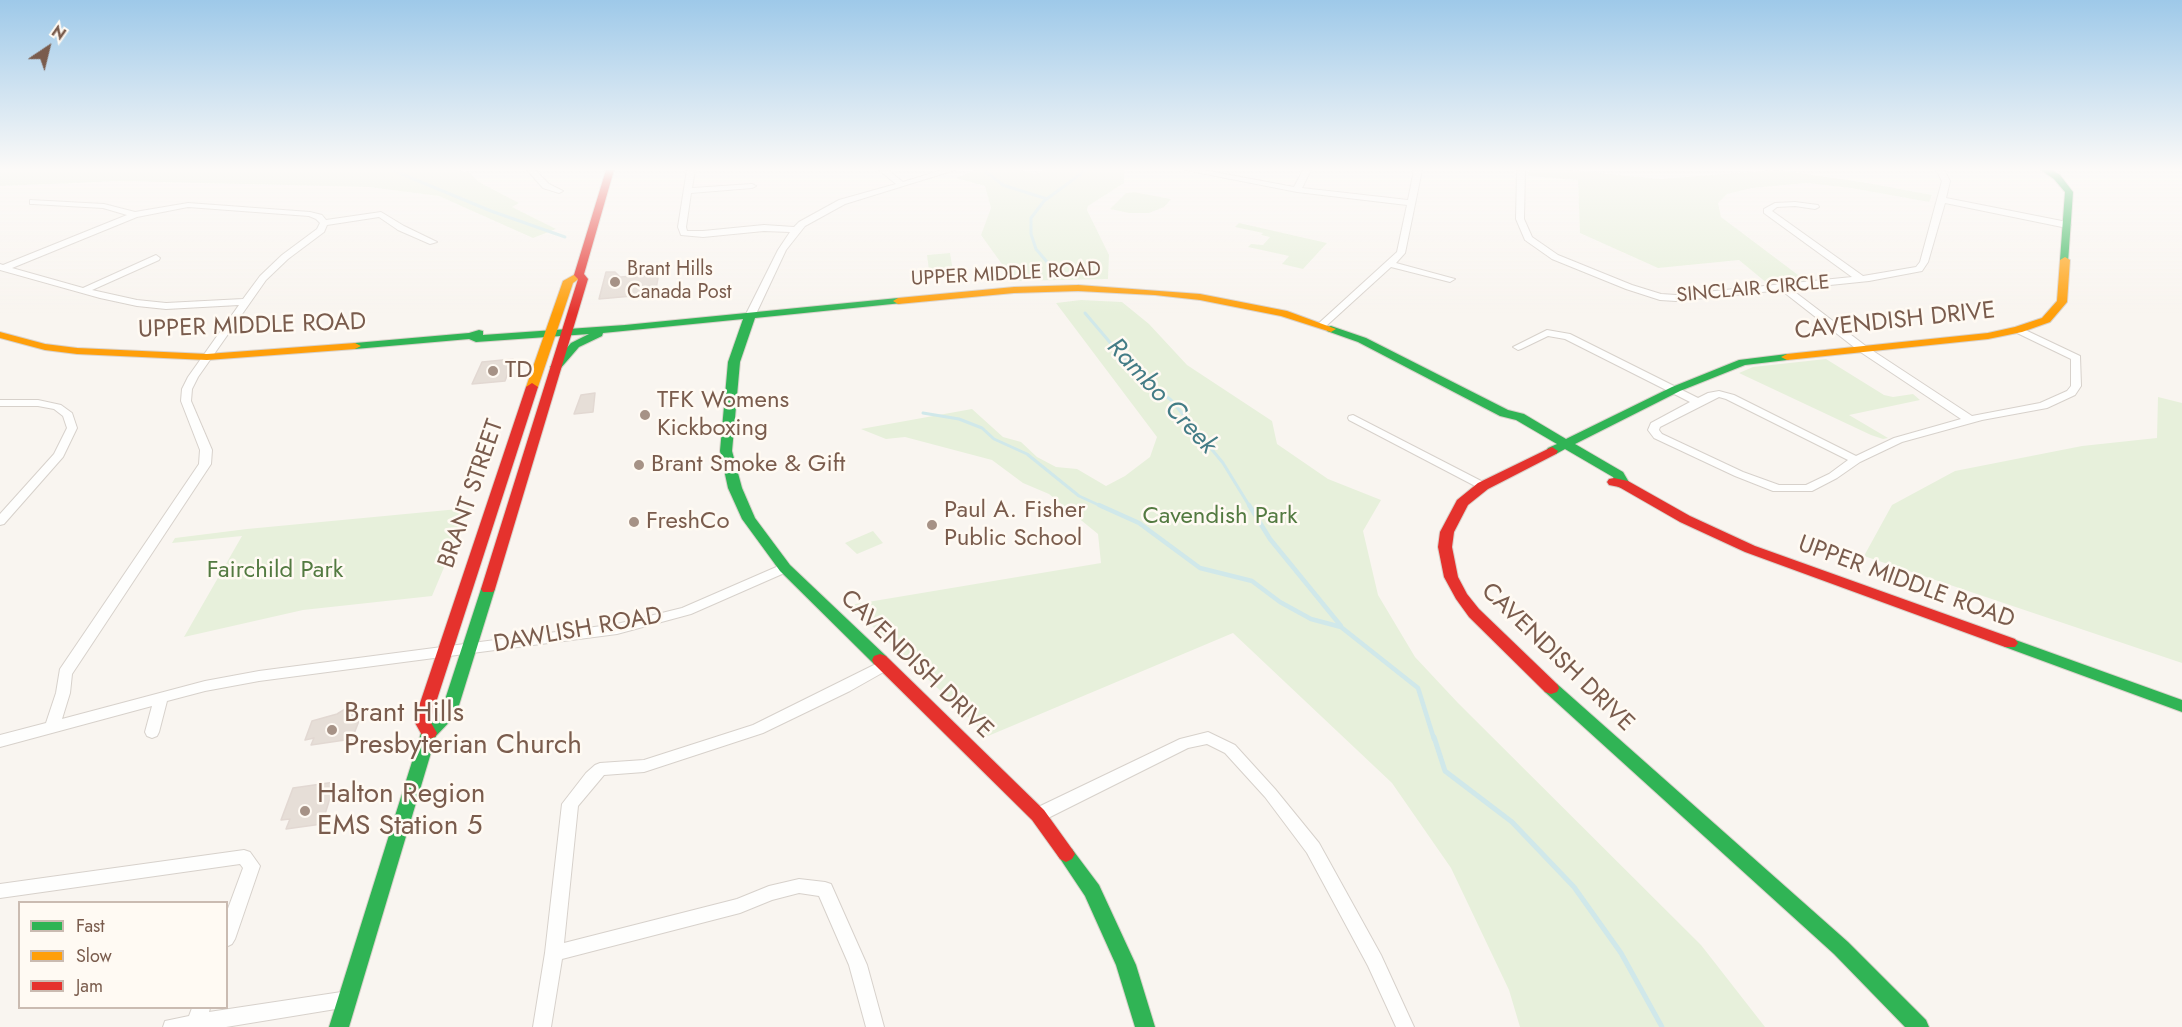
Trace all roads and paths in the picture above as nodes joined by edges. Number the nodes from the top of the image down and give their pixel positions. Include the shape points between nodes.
1 (127, 218) edge
2 (320, 218) edge
3 (349, 218) edge
4 (387, 218) edge
5 (596, 218) edge
6 (684, 218) edge
7 (810, 218) edge
8 (1409, 218) edge
9 (1520, 218) edge
10 (1775, 218) edge
11 (1937, 218) edge
12 (2032, 218) edge
13 (2067, 218) edge
14 (324, 224) junction
15 (2067, 225) junction
16 (796, 230) junction
17 (433, 242) dead end
18 (156, 258) dead end
19 (1391, 264) junction
20 (1, 267) edge
21 (579, 275) junction
22 (1450, 279) dead end
23 (1861, 279) junction
24 (1784, 288) junction
25 (85, 290) junction
26 (245, 302) junction
27 (752, 313) junction
28 (1322, 325) junction
29 (625, 328) junction
30 (568, 329) junction
31 (552, 330) junction
32 (2018, 330) junction
33 (0, 335) edge
34 (1518, 347) dead end
35 (1863, 349) junction
36 (207, 357) junction
37 (555, 367) junction
38 (1676, 389) junction
39 (1700, 403) junction
40 (0, 404) edge
41 (1353, 418) dead end
42 (1970, 420) junction
43 (1561, 447) junction
44 (1856, 460) junction
45 (1483, 486) junction
46 (0, 521) edge
47 (785, 568) junction
48 (470, 649) junction
49 (444, 651) junction
50 (884, 665) junction
51 (161, 698) junction
52 (2182, 706) edge
53 (52, 727) junction
54 (152, 732) dead end
55 (429, 733) junction
56 (0, 741) edge
57 (1038, 815) junction
58 (0, 891) edge
59 (228, 933) edge
60 (554, 953) junction
61 (348, 999) junction
62 (197, 1019) edge
63 (172, 1027) edge
64 (339, 1027) edge
65 (542, 1027) edge
66 (875, 1027) edge
67 (1145, 1027) edge
68 (1405, 1027) edge
69 (1919, 1027) edge

1 - 20 street
2 - 14 street
3 - 14 street
4 - 17 street
5 - 21 main road, BRANT STREET
6 - 16 street via 684,233
7 - 16 street
8 - 19 street via 1401,253
9 - 24 street, SINCLAIR CIRCLE via 1528,238 1556,257 1660,297 1694,298
10 - 23 street
11 - 23 street, SINCLAIR CIRCLE via 1919,269
12 - 15 street
13 - 15 main road, CAVENDISH DRIVE
14 - 26 street via 271,271
15 - 32 main road, CAVENDISH DRIVE via 2062,302 2046,320
16 - 27 street via 782,250
18 - 25 street
19 - 22 street
19 - 28 street
20 - 25 street
21 - 30 main road, BRANT STREET via 583,279
21 - 31 main road, BRANT STREET via 568,281
23 - 24 street, SINCLAIR CIRCLE
24 - 35 street
25 - 26 street via 166,306
26 - 36 street
27 - 28 main road, UPPER MIDDLE ROAD via 1078,288 1220,300
27 - 29 main road, UPPER MIDDLE ROAD
27 - 30 main road, UPPER MIDDLE ROAD
27 - 47 main road, CAVENDISH DRIVE via 734,362 726,451 735,488 749,519
28 - 43 main road, UPPER MIDDLE ROAD via 1399,357 1504,413 1509,422
29 - 30 main road, UPPER MIDDLE ROAD
29 - 37 main road via 578,343
30 - 31 main road, UPPER MIDDLE ROAD
30 - 37 main road, BRANT STREET
31 - 36 main road, UPPER MIDDLE ROAD
31 - 49 main road, BRANT STREET
32 - 35 main road, CAVENDISH DRIVE
32 - 42 street, CAVENDISH DRIVE via 2076,358 2076,386 2071,393 2043,406
33 - 36 main road, UPPER MIDDLE ROAD via 76,351
34 - 38 street via 1547,333 1567,336
35 - 38 main road, CAVENDISH DRIVE via 1743,362
35 - 42 street
36 - 53 street via 187,389 186,401 206,450 205,464 65,673
37 - 48 main road, BRANT STREET
38 - 39 street
38 - 43 main road, CAVENDISH DRIVE
39 - 44 street, CAVENDISH DRIVE via 1712,395 1730,397
39 - 44 street, CAVENDISH DRIVE via 1655,425 1653,430 1729,470 1777,489 1808,489
40 - 46 street via 38,403 57,408 68,415 72,428 59,456
41 - 45 street
42 - 44 street, CAVENDISH DRIVE via 1898,440
43 - 45 main road, CAVENDISH DRIVE
43 - 52 main road, UPPER MIDDLE ROAD via 1618,475 1623,484 1685,519 1750,549
45 - 69 main road, CAVENDISH DRIVE via 1452,517 1445,547 1451,577 1474,613 1840,948
47 - 48 street, DAWLISH ROAD via 715,600 652,621
47 - 50 main road, CAVENDISH DRIVE
48 - 49 street, DAWLISH ROAD
48 - 55 main road, BRANT STREET via 448,715
49 - 51 street, DAWLISH ROAD via 259,676
49 - 55 main road, BRANT STREET via 422,721
50 - 57 main road, CAVENDISH DRIVE
50 - 60 street via 758,729 644,766 600,769 570,804
51 - 53 street, DAWLISH ROAD
51 - 54 street
53 - 56 street, DAWLISH ROAD
55 - 61 main road, BRANT STREET
57 - 67 main road, CAVENDISH DRIVE via 1092,891 1126,965
57 - 68 street via 1185,743 1208,738 1230,749 1313,848 1375,961
58 - 59 street via 244,857 252,866
60 - 65 street
60 - 66 street via 740,906 769,893 799,886 825,889 858,966
61 - 62 street
61 - 64 main road, BRANT STREET
62 - 63 street

